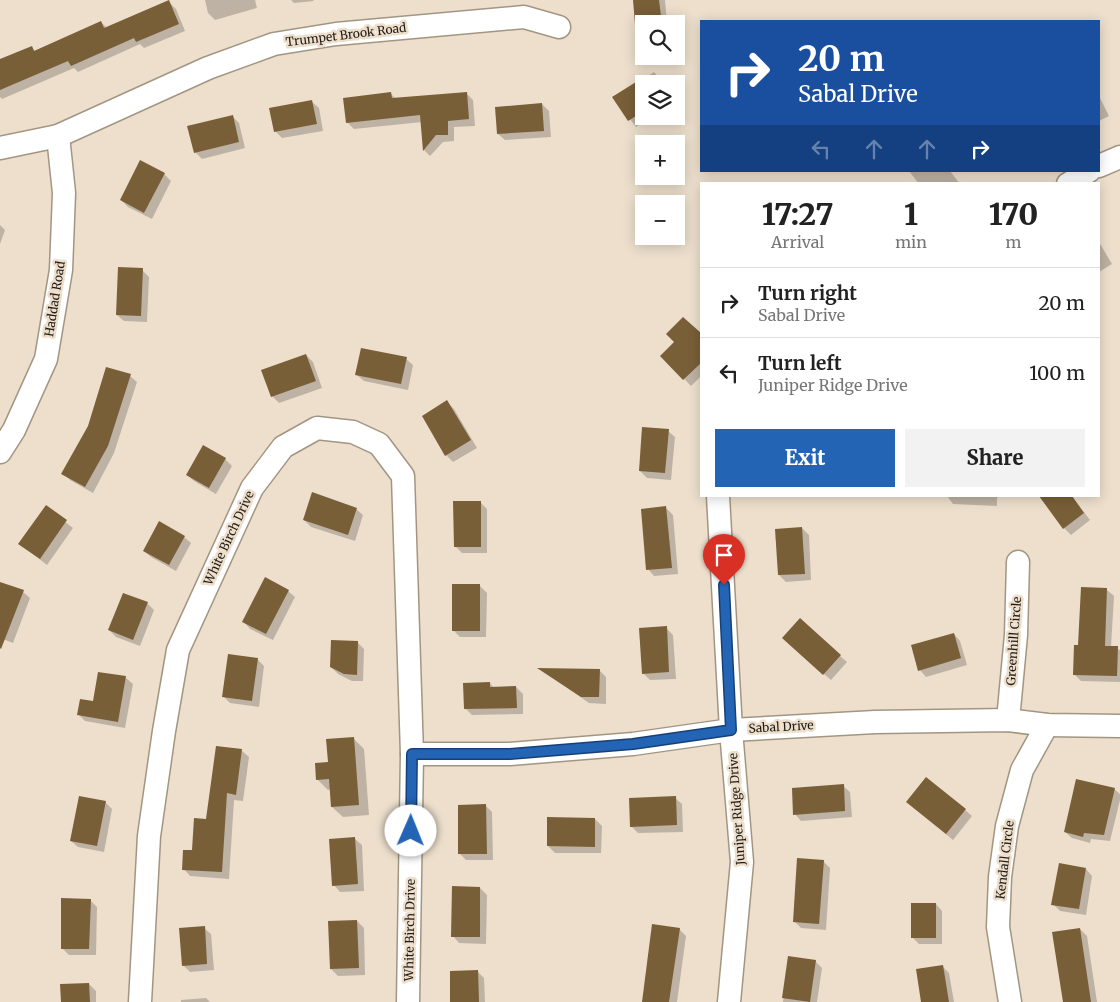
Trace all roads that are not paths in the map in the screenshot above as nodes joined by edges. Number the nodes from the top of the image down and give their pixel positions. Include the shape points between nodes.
1 (559, 27) dead end
2 (58, 136) junction
3 (0, 148) edge
4 (1120, 157) edge
5 (1100, 166) edge
6 (1087, 172) edge
7 (1071, 182) edge
8 (0, 452) edge
9 (718, 497) edge
10 (1018, 562) dead end
11 (1008, 720) junction
12 (1047, 725) junction
13 (1120, 726) edge
14 (731, 730) junction
15 (412, 754) junction
16 (140, 1002) edge
17 (408, 1002) edge
18 (729, 1002) edge
19 (1010, 1002) edge

1 - 2 street, Trumpet Brook Road via 524,16 336,34 274,44 208,68
2 - 3 street, Trumpet Brook Road
2 - 8 street, Haddad Road via 64,193 61,270 46,359 14,430
4 - 5 street
6 - 7 street
9 - 14 street, Juniper Ridge Drive
10 - 11 street, Greenhill Circle via 1016,635
11 - 12 street, Sabal Drive
11 - 14 street, Sabal Drive via 875,722
12 - 13 street, Sabal Drive
12 - 19 street, Kendall Circle via 1022,770 1007,826 1000,877 998,927
14 - 15 street, Sabal Drive via 633,744 510,754
14 - 18 street, Juniper Ridge Drive via 742,862
15 - 16 street, White Birch Drive via 403,476 379,444 353,432 317,428 283,447 252,488 178,650 149,836
15 - 17 street, White Birch Drive

